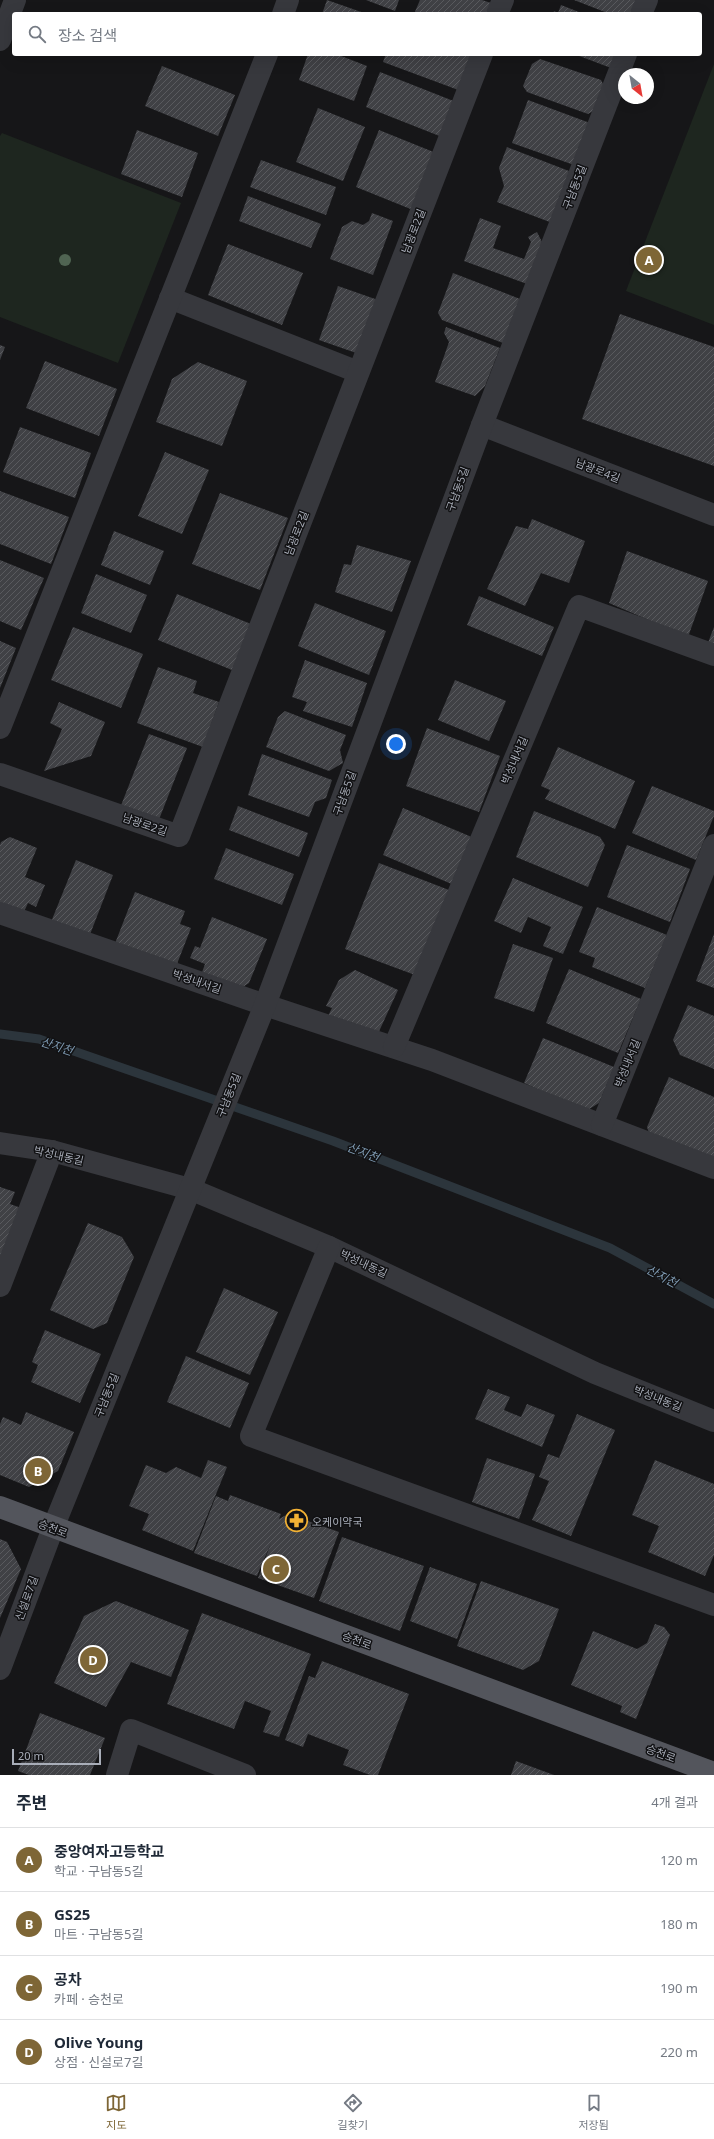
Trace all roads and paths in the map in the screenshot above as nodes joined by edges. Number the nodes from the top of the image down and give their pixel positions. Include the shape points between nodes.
1 (15, 0) edge
2 (288, 0) edge
3 (503, 0) edge
4 (647, 0) edge
5 (284, 12) edge
6 (498, 12) edge
7 (642, 12) edge
8 (0, 40) edge
9 (266, 56) edge
10 (481, 56) edge
11 (625, 56) edge
12 (170, 298) junction
13 (358, 372) junction
14 (482, 425) junction
15 (714, 514) edge
16 (714, 655) edge
17 (0, 728) edge
18 (0, 774) edge
19 (714, 845) edge
20 (0, 913) edge
21 (265, 1005) junction
22 (394, 1047) junction
23 (602, 1125) junction
24 (0, 1144) edge
25 (52, 1151) junction
26 (714, 1168) edge
27 (190, 1189) junction
28 (330, 1246) junction
29 (0, 1286) edge
30 (714, 1422) edge
31 (0, 1507) edge
32 (53, 1528) junction
33 (714, 1605) edge
34 (0, 1669) edge
35 (714, 1773) edge
36 (117, 1775) edge
37 (245, 1775) edge

1 - 8 street
2 - 5 street
3 - 6 street
4 - 7 street
9 - 12 street
10 - 13 street, 남광로2길
11 - 14 street, 구남동5길
12 - 13 street
12 - 17 street
13 - 18 street, 남광로2길 via 179,836
14 - 15 street, 남광로4길
14 - 21 street, 구남동5길
16 - 22 street, 박성내서길 via 579,606
19 - 23 street, 박성내서길
20 - 21 street, 박성내서길
21 - 22 street, 박성내서길
21 - 27 street, 구남동5길
22 - 23 street, 박성내서길
23 - 26 street, 박성내서길
24 - 25 street, 박성내동길
25 - 27 street, 박성내동길
25 - 29 street
27 - 28 street, 박성내동길
27 - 32 street, 구남동5길
28 - 30 street, 박성내동길 via 595,1373
28 - 33 street via 251,1436
31 - 32 main road, 승천로
32 - 34 street, 신설로7길
32 - 35 main road, 승천로
36 - 37 street via 131,1730

